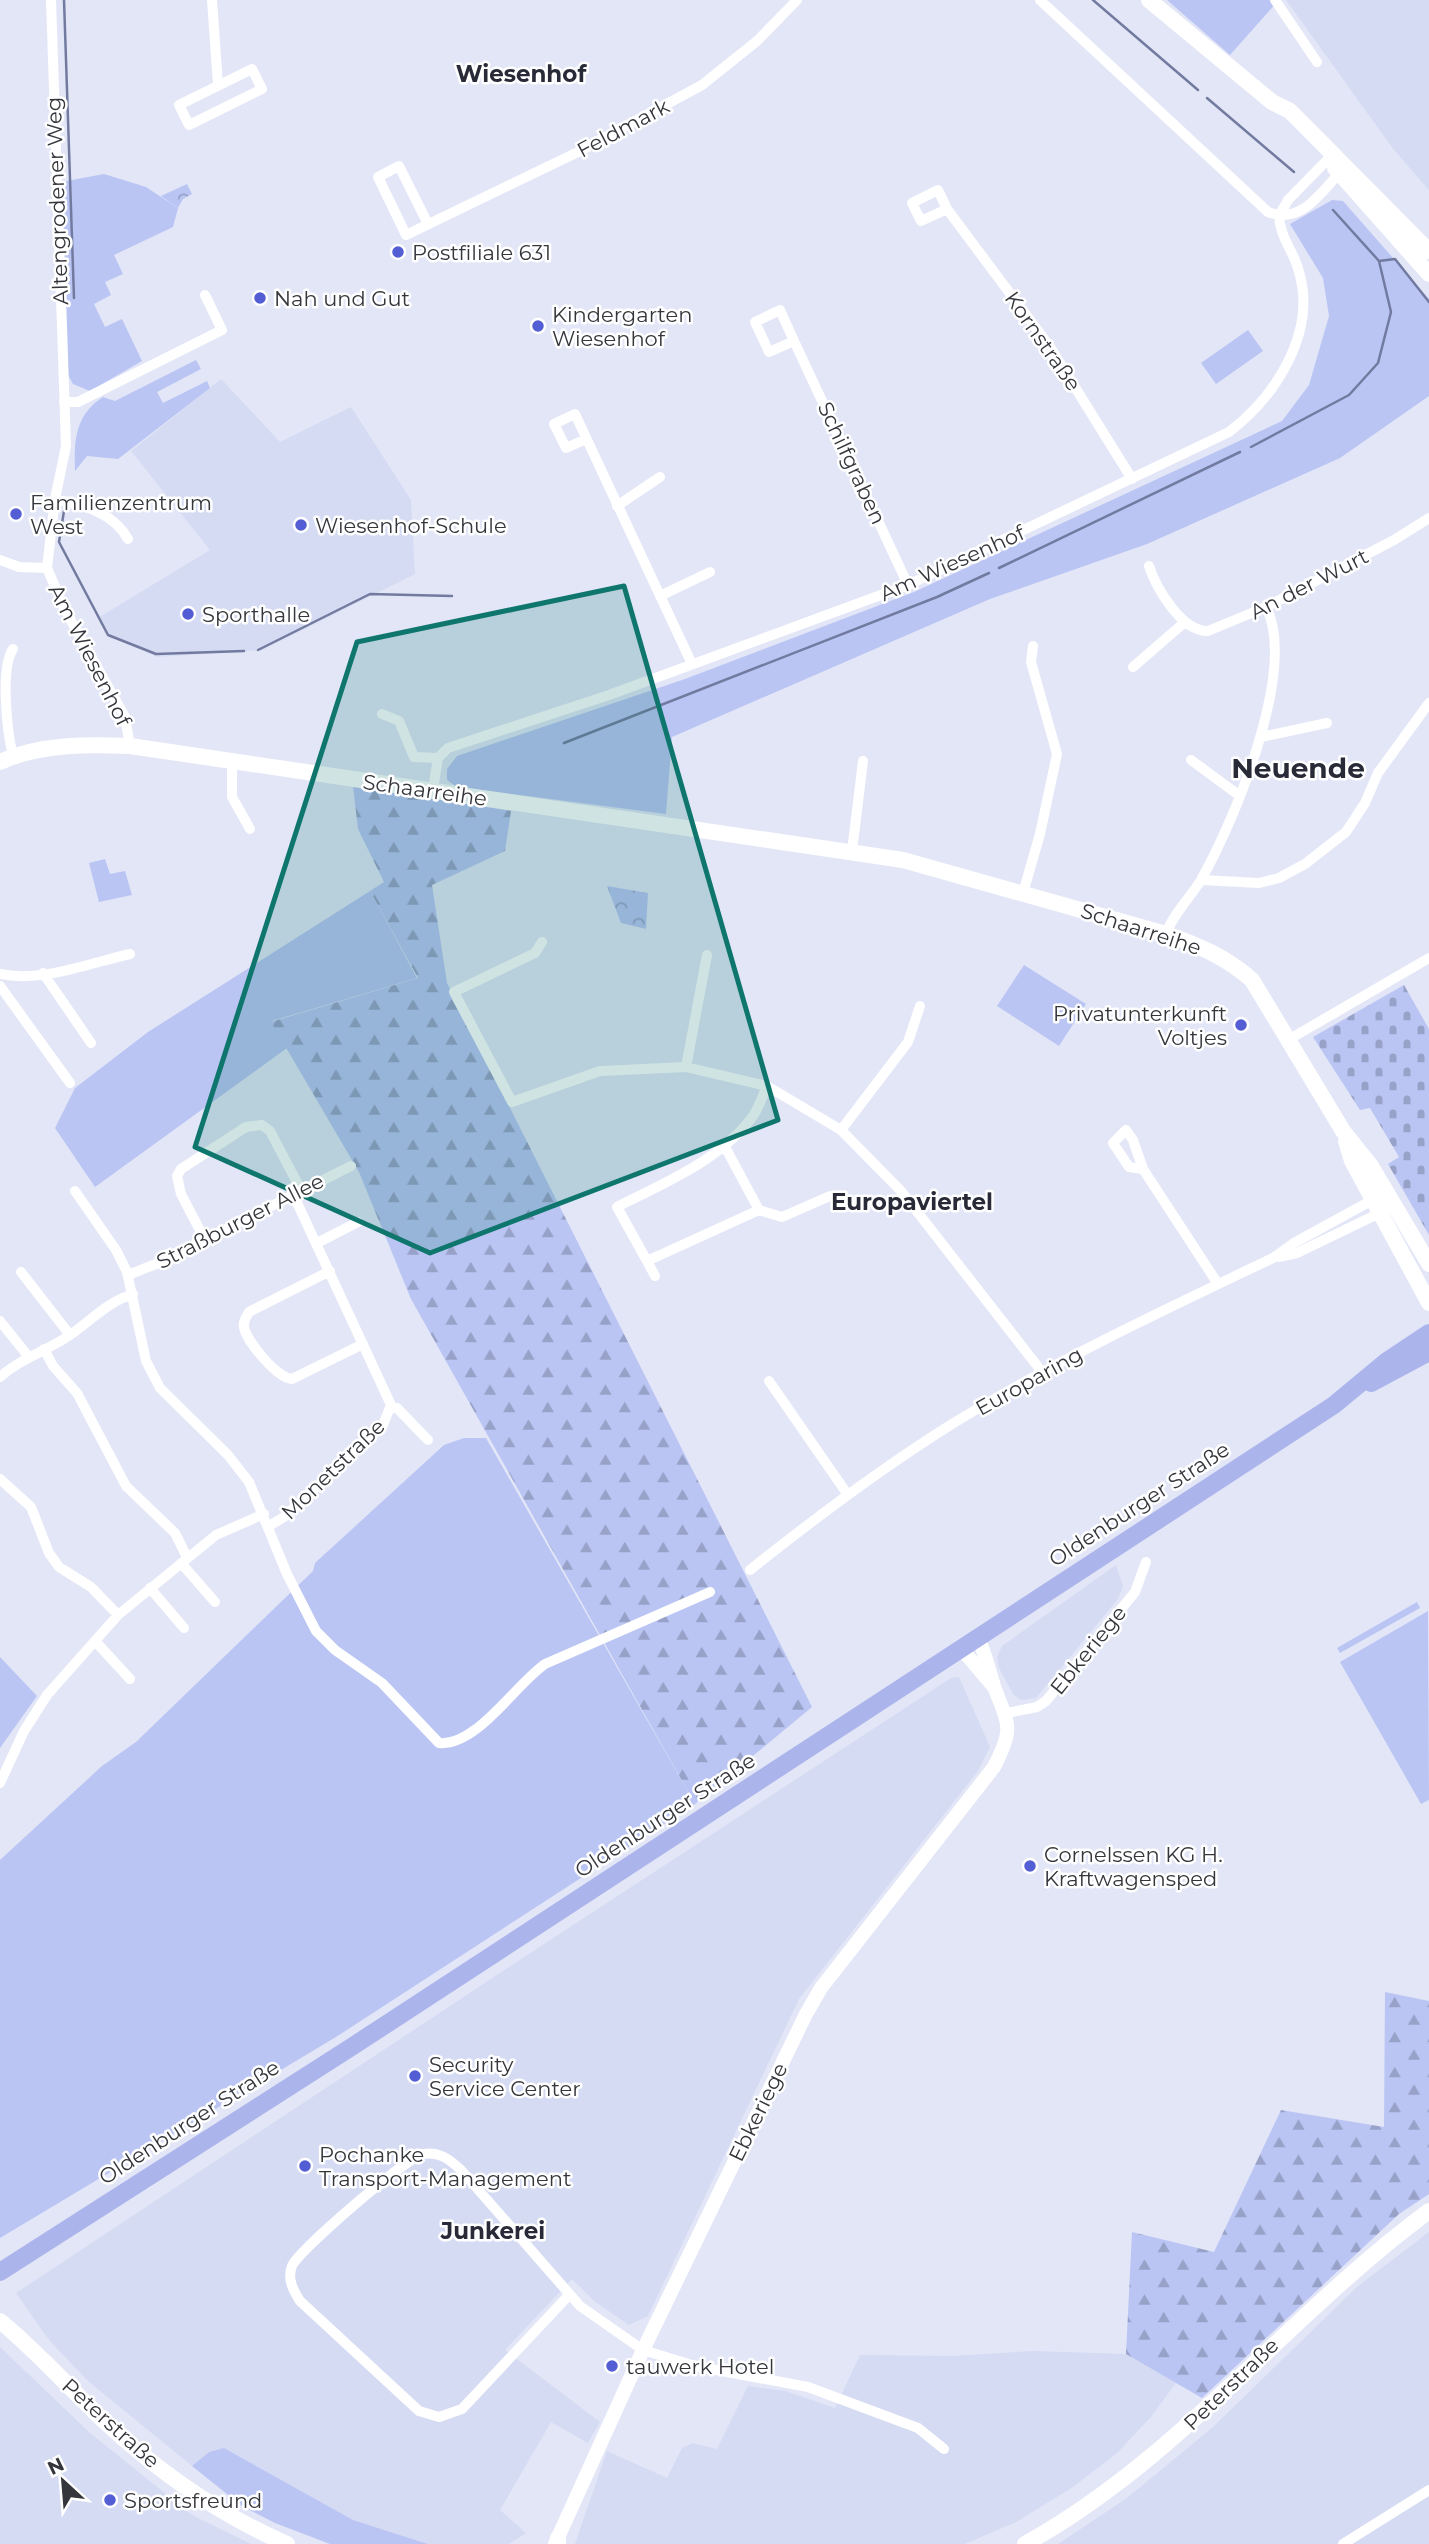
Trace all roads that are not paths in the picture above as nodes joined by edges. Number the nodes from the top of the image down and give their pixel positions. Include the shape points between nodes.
1 (51, 0) edge
2 (212, 0) edge
3 (797, 0) edge
4 (1040, 0) edge
5 (1149, 0) edge
6 (1275, 0) edge
7 (1317, 62) dead end
8 (218, 85) junction
9 (1331, 157) junction
10 (1343, 169) junction
11 (947, 209) dead end
12 (1279, 216) junction
13 (428, 224) junction
14 (1429, 251) edge
15 (1429, 274) edge
16 (205, 295) dead end
17 (794, 341) dead end
18 (64, 402) junction
19 (586, 439) dead end
20 (660, 477) dead end
21 (1132, 479) junction
22 (55, 499) junction
23 (617, 506) junction
24 (1429, 518) edge
25 (128, 539) dead end
26 (0, 560) edge
27 (1149, 566) dead end
28 (47, 568) junction
29 (710, 572) dead end
30 (908, 585) junction
31 (660, 596) junction
32 (1266, 607) junction
33 (1185, 622) junction
34 (1033, 646) dead end
35 (13, 649) dead end
36 (692, 664) junction
37 (1133, 667) dead end
38 (1429, 703) edge
39 (382, 714) dead end
40 (1327, 723) dead end
41 (1261, 737) junction
42 (131, 746) junction
43 (438, 758) junction
44 (7, 759) edge
45 (1191, 760) dead end
46 (863, 761) dead end
47 (232, 762) junction
48 (433, 789) junction
49 (1240, 796) junction
50 (250, 829) dead end
51 (852, 851) junction
52 (1201, 880) junction
53 (1023, 893) junction
54 (1166, 934) junction
55 (542, 942) dead end
56 (130, 954) dead end
57 (707, 955) dead end
58 (1429, 958) edge
59 (43, 973) junction
60 (0, 974) edge
61 (0, 986) edge
62 (920, 1006) dead end
63 (1288, 1040) junction
64 (91, 1043) dead end
65 (686, 1067) junction
66 (70, 1083) dead end
67 (767, 1086) junction
68 (841, 1130) junction
69 (724, 1145) junction
70 (351, 1166) dead end
71 (1143, 1169) dead end
72 (75, 1191) dead end
73 (297, 1192) junction
74 (830, 1196) dead end
75 (1383, 1203) junction
76 (759, 1210) junction
77 (358, 1222) dead end
78 (204, 1238) junction
79 (317, 1243) junction
80 (647, 1261) junction
81 (1429, 1264) edge
82 (330, 1271) junction
83 (21, 1272) dead end
84 (128, 1275) junction
85 (655, 1276) dead end
86 (1218, 1284) junction
87 (133, 1294) junction
88 (1429, 1303) edge
89 (0, 1321) edge
90 (1429, 1333) edge
91 (70, 1335) junction
92 (363, 1344) junction
93 (44, 1349) junction
94 (1429, 1352) edge
95 (28, 1356) junction
96 (1042, 1372) junction
97 (0, 1377) edge
98 (769, 1381) dead end
99 (1352, 1392) junction
100 (390, 1407) junction
101 (428, 1440) dead end
102 (1, 1483) edge
103 (848, 1495) junction
104 (264, 1514) junction
105 (269, 1526) junction
106 (184, 1560) junction
107 (1146, 1562) dead end
108 (750, 1570) dead end
109 (150, 1588) junction
110 (710, 1592) dead end
111 (215, 1602) dead end
112 (118, 1615) junction
113 (184, 1628) dead end
114 (977, 1636) junction
115 (95, 1641) junction
116 (960, 1647) junction
117 (130, 1679) dead end
118 (996, 1690) junction
119 (1007, 1713) junction
120 (0, 1783) edge
121 (1429, 2211) edge
122 (8, 2259) edge
123 (0, 2272) edge
124 (569, 2295) junction
125 (0, 2310) edge
126 (0, 2321) edge
127 (14, 2333) junction
128 (643, 2350) junction
129 (944, 2449) dead end
130 (1429, 2490) edge
131 (557, 2542) edge
132 (288, 2544) edge
133 (1025, 2544) edge
134 (1343, 2544) edge

1 - 18 street, Altengrodener Weg
2 - 8 street
3 - 13 street, Feldmark via 757,41 702,85 637,122
4 - 12 street via 1259,204
5 - 9 main road via 1272,102 1290,111
6 - 7 street
8 - 8 street via 252,69 262,89 189,125 179,105
9 - 10 main road
9 - 12 street via 1288,200
10 - 12 street via 1303,210
10 - 14 main road
10 - 15 main road
11 - 21 street, Kornstraße via 1050,347
12 - 21 street, Am Wiesenhof via 1283,239 1299,272 1301,292 1294,346 1277,384 1255,411 1229,432
13 - 13 street, Feldmark via 406,235 378,177 399,166
16 - 18 street via 222,330 78,402
17 - 30 street, Schilfgraben
18 - 22 street, Am Wiesenhof via 66,446
19 - 23 street
20 - 23 street
21 - 30 street, Am Wiesenhof
22 - 25 street via 85,505 120,524
22 - 28 street, Am Wiesenhof
23 - 31 street
24 - 32 street, An der Wurt
26 - 28 street via 19,567
27 - 33 street via 1153,581
28 - 42 street, Am Wiesenhof via 65,610 125,717
29 - 31 street
30 - 36 street, Am Wiesenhof
31 - 36 street
32 - 33 street, An der Wurt via 1208,631
32 - 41 street via 1274,622 1274,661
33 - 37 street
34 - 53 street via 1031,662 1057,754
35 - 44 street via 8,654 3,699
36 - 43 street, Am Wiesenhof via 448,748
38 - 52 street via 1378,773 1346,832 1305,864 1259,883
39 - 43 street via 398,721 414,757
40 - 41 street
41 - 49 street
42 - 44 main road, Schaarreihe via 81,746
42 - 47 main road, Schaarreihe
43 - 48 street
45 - 49 street
46 - 51 street
47 - 48 main road, Schaarreihe
47 - 50 street via 232,797
48 - 51 main road, Schaarreihe
49 - 52 street
51 - 53 main road, Schaarreihe via 909,861
52 - 54 street
53 - 54 main road, Schaarreihe
54 - 63 main road, Schaarreihe via 1204,948 1252,979
55 - 65 street via 534,953 454,992 512,1102 600,1071
56 - 59 street
57 - 65 street
58 - 63 street
59 - 60 street
59 - 64 street
61 - 66 street
62 - 68 street via 908,1042
63 - 75 main road, Schaarreihe via 1343,1131 1352,1161
65 - 67 street
67 - 68 street
67 - 69 street via 751,1119
68 - 96 street via 901,1191
69 - 76 street
69 - 80 street via 676,1177 617,1207
70 - 73 street, Straßburger Allee
71 - 86 street
72 - 84 street
73 - 78 street, Straßburger Allee
73 - 78 street, Monetstraße via 270,1131 262,1125 246,1127 181,1168 177,1176 181,1194
73 - 79 street, Monetstraße
74 - 76 street via 782,1217
75 - 81 main road, Schaarreihe
75 - 86 street, Europaring
75 - 88 main road, Schaarreihe
76 - 80 street
77 - 79 street
78 - 84 street, Straßburger Allee
79 - 82 street, Monetstraße
80 - 85 street
82 - 92 street, Monetstraße
82 - 92 street via 249,1311 244,1318 245,1333 284,1379
83 - 91 street
84 - 87 street
86 - 96 street, Europaring
87 - 91 street via 102,1308
87 - 104 street via 146,1361 160,1388 228,1455 249,1482
89 - 95 street
90 - 99 main road, Oldenburger Straße
91 - 93 street
92 - 100 street, Monetstraße
93 - 95 street
93 - 106 street via 77,1393 126,1486 175,1533
94 - 99 main road, Oldenburger Straße
95 - 97 street
96 - 103 street, Europaring via 953,1424
98 - 103 street
99 - 114 main road, Oldenburger Straße
100 - 101 street, Monetstraße via 397,1408
100 - 105 street, Monetstraße via 383,1425
102 - 112 street via 31,1507 59,1567 91,1587
103 - 108 street, Europaring
104 - 105 street
104 - 106 street via 216,1535
105 - 110 street via 316,1631 382,1683 439,1743 451,1744 481,1726 525,1678 545,1664
106 - 109 street
106 - 111 street
107 - 119 street, Ebkeriege via 1135,1592 1046,1701
109 - 112 street
109 - 113 street
112 - 115 street
114 - 116 main road, Oldenburger Straße
114 - 118 street
115 - 117 street
115 - 120 street via 47,1695
116 - 118 street
116 - 122 main road, Oldenburger Straße via 376,2031
118 - 119 street
119 - 128 street, Ebkeriege via 1008,1733 994,1767 821,1988 806,2014
121 - 133 main road, Peterstraße via 1364,2261 1147,2461 1086,2507
122 - 123 main road, Oldenburger Straße
124 - 124 street via 461,2170 450,2159 433,2154 403,2164 316,2239 291,2270 292,2289 300,2301 419,2411 439,2417 462,2409
124 - 128 street
125 - 127 main road, Peterstraße
126 - 127 main road, Peterstraße
127 - 132 main road, Peterstraße via 152,2462 201,2498
128 - 129 street via 695,2366 808,2387 918,2428
128 - 131 street, Ebkeriege
130 - 134 street

